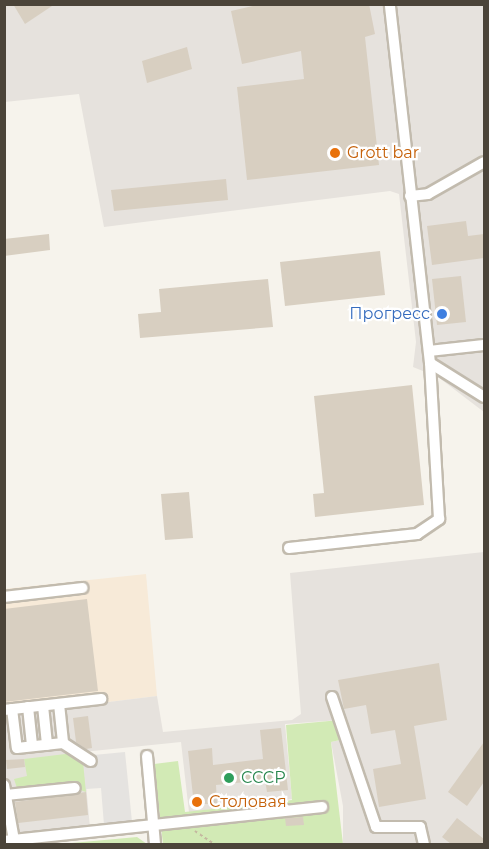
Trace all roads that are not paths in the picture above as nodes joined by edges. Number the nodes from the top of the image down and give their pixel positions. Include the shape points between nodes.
1 (390, 4) edge
2 (484, 162) edge
3 (410, 196) junction
4 (484, 345) edge
5 (429, 351) junction
6 (430, 363) junction
7 (484, 397) edge
8 (289, 548) dead end
9 (82, 588) dead end
10 (4, 597) edge
11 (332, 697) dead end
12 (101, 699) dead end
13 (59, 704) junction
14 (43, 706) junction
15 (28, 708) junction
16 (8, 709) edge
17 (63, 743) junction
18 (47, 745) junction
19 (32, 746) junction
20 (147, 756) dead end
21 (91, 761) dead end
22 (75, 788) dead end
23 (5, 790) edge
24 (322, 807) dead end
25 (153, 826) junction
26 (9, 841) edge
27 (155, 844) edge
28 (424, 844) edge

1 - 3 lane
2 - 3 lane via 428,194
3 - 5 lane
4 - 5 lane
5 - 6 lane
6 - 7 lane
6 - 8 lane via 440,509 434,526 417,534
9 - 10 lane
11 - 28 lane via 376,828 420,827
12 - 13 lane
13 - 14 lane
13 - 17 lane
14 - 15 lane
14 - 18 lane
15 - 16 lane
15 - 19 lane
16 - 19 lane via 17,748
17 - 18 lane
17 - 21 lane
18 - 19 lane
20 - 25 lane
22 - 23 lane
23 - 26 lane
24 - 25 lane
25 - 26 lane
25 - 27 lane

